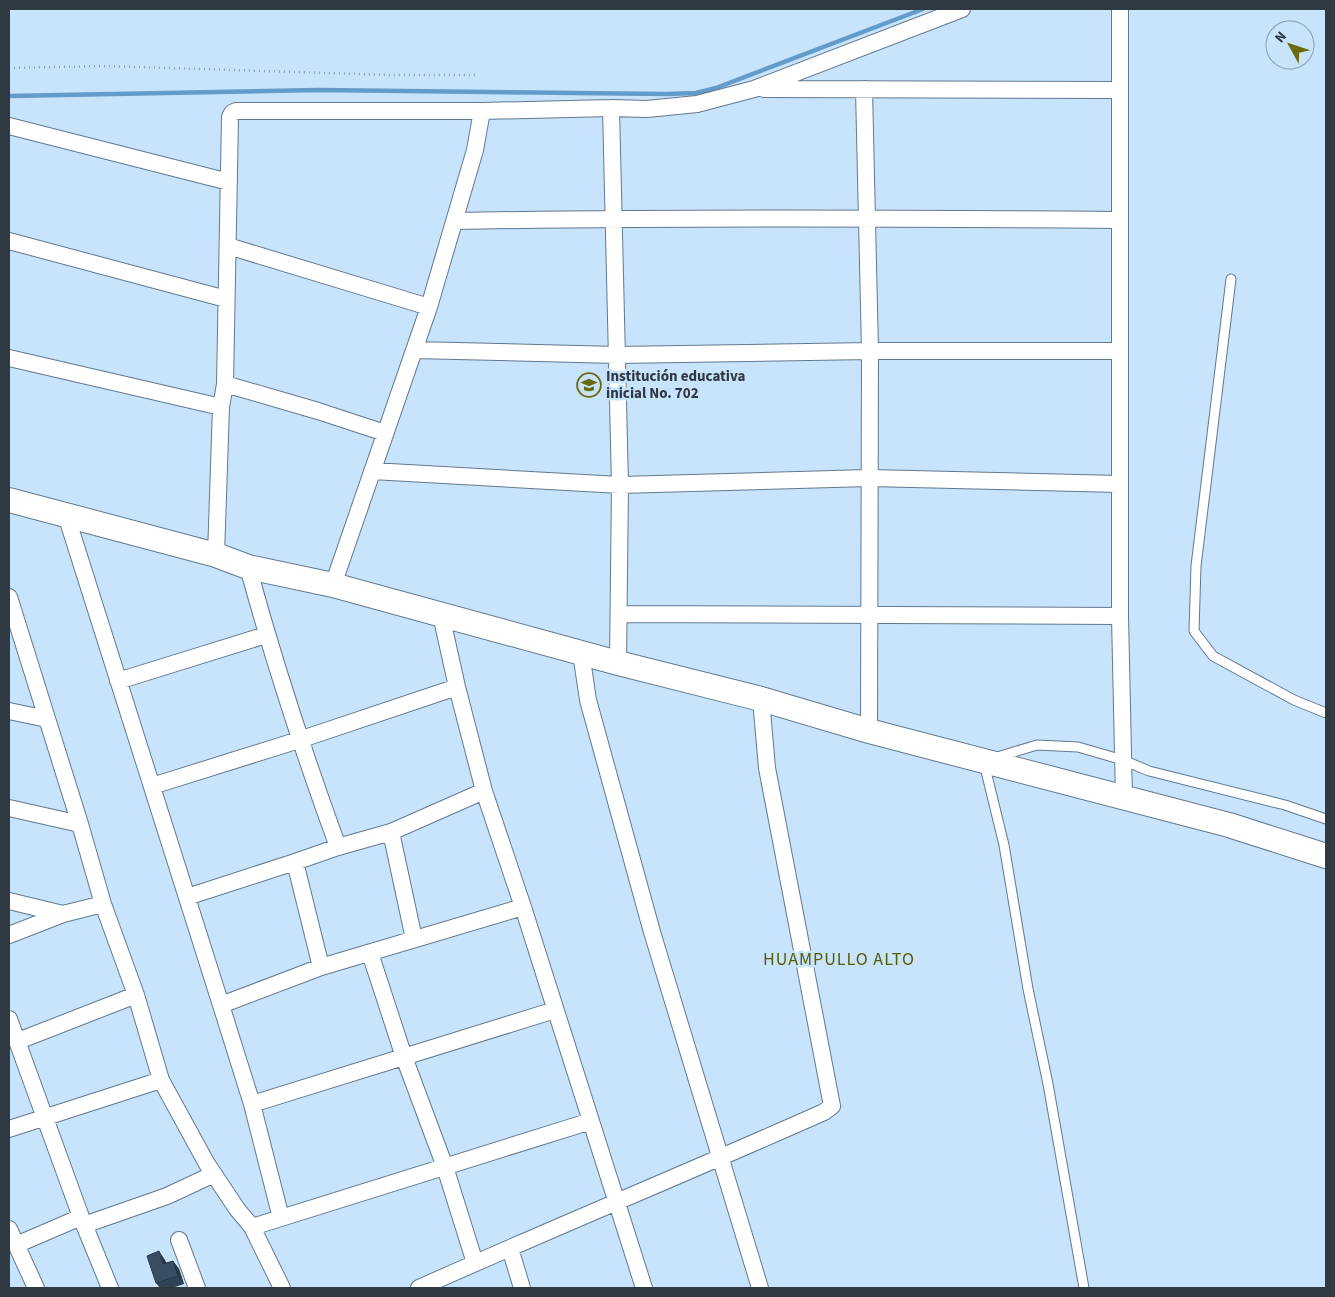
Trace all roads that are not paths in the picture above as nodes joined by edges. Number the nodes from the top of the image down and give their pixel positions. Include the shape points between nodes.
1 (962, 9) edge
2 (1120, 9) edge
3 (754, 89) junction
4 (864, 89) junction
5 (1119, 90) junction
6 (611, 108) junction
7 (482, 111) junction
8 (9, 126) edge
9 (229, 182) junction
10 (613, 218) junction
11 (868, 218) junction
12 (1120, 220) junction
13 (455, 221) junction
14 (9, 241) edge
15 (228, 246) junction
16 (1231, 279) dead end
17 (226, 299) junction
18 (429, 307) junction
19 (414, 350) junction
20 (1120, 350) junction
21 (870, 351) junction
22 (617, 356) junction
23 (9, 358) edge
24 (226, 384) junction
25 (221, 406) junction
26 (385, 432) junction
27 (372, 472) junction
28 (869, 478) junction
29 (1120, 484) junction
30 (620, 485) junction
31 (9, 500) edge
32 (66, 515) junction
33 (216, 555) junction
34 (248, 567) junction
35 (333, 585) junction
36 (9, 597) edge
37 (619, 614) junction
38 (441, 615) junction
39 (869, 615) junction
40 (1120, 616) junction
41 (12, 619) edge
42 (266, 636) junction
43 (581, 653) junction
44 (618, 663) junction
45 (118, 681) junction
46 (457, 686) junction
47 (762, 700) junction
48 (9, 711) edge
49 (1326, 712) edge
50 (47, 718) junction
51 (869, 731) junction
52 (299, 740) junction
53 (1123, 760) junction
54 (983, 761) junction
55 (152, 786) junction
56 (484, 790) junction
57 (1124, 799) junction
58 (9, 808) edge
59 (1326, 819) edge
60 (80, 824) junction
61 (391, 832) junction
62 (338, 847) junction
63 (1326, 856) edge
64 (296, 862) junction
65 (187, 897) junction
66 (9, 901) edge
67 (102, 904) junction
68 (523, 907) junction
69 (63, 914) junction
70 (9, 935) edge
71 (414, 939) junction
72 (370, 953) junction
73 (321, 967) junction
74 (136, 995) junction
75 (221, 1005) junction
76 (555, 1010) junction
77 (9, 1018) edge
78 (18, 1041) junction
79 (404, 1057) junction
80 (161, 1080) junction
81 (252, 1104) junction
82 (44, 1118) junction
83 (591, 1121) junction
84 (9, 1130) edge
85 (720, 1158) junction
86 (445, 1167) junction
87 (214, 1174) junction
88 (616, 1201) junction
89 (282, 1218) junction
90 (83, 1220) junction
91 (252, 1227) junction
92 (9, 1229) edge
93 (179, 1240) dead end
94 (16, 1245) junction
95 (510, 1248) junction
96 (475, 1263) junction
97 (36, 1288) edge
98 (110, 1288) edge
99 (197, 1288) edge
100 (282, 1288) edge
101 (419, 1288) edge
102 (522, 1288) edge
103 (644, 1288) edge
104 (760, 1288) edge
105 (1084, 1288) edge

1 - 3 street
2 - 5 street
3 - 4 street
3 - 6 street via 697,104 647,109
4 - 5 street
4 - 11 street
5 - 12 street
6 - 7 street
6 - 10 street
7 - 9 street via 236,111 230,117
7 - 13 street via 476,150
8 - 9 street
9 - 15 street
10 - 11 street
10 - 13 street
10 - 22 street
11 - 12 street
11 - 21 street
12 - 20 street
13 - 18 street
14 - 17 street
15 - 17 street
15 - 18 street
16 - 49 lane via 1196,566 1194,631 1213,656 1294,700
17 - 24 street
18 - 19 street
19 - 22 street
19 - 26 street
20 - 21 street
20 - 29 street
21 - 22 street
21 - 28 street
22 - 30 street
23 - 25 street
24 - 25 street
24 - 26 street
25 - 33 street
26 - 27 street
27 - 30 street
27 - 35 street
28 - 29 street
28 - 30 street
28 - 39 street
29 - 40 street
30 - 37 street
31 - 32 main road
32 - 33 main road
32 - 45 street
33 - 34 main road
34 - 35 main road
34 - 42 street
35 - 38 main road
36 - 41 street
37 - 39 street
37 - 44 street
38 - 43 main road
38 - 46 street
39 - 40 street
39 - 51 street
40 - 53 street
41 - 50 street
42 - 45 street
42 - 52 street
43 - 44 main road
43 - 85 street via 588,700
44 - 47 main road
45 - 55 street
46 - 52 street
46 - 56 street
47 - 51 main road
47 - 85 street via 767,768 832,1104 824,1112
48 - 50 street
50 - 60 street
51 - 54 main road
52 - 55 street
52 - 62 street
53 - 54 lane via 1078,747 1037,745
53 - 57 street
53 - 59 lane via 1149,772 1285,805
54 - 57 main road
54 - 105 lane via 1004,845
55 - 65 street
56 - 61 street
56 - 68 street
57 - 63 main road via 1229,825
58 - 60 street
60 - 67 street
61 - 62 street
61 - 71 street
62 - 64 street
64 - 65 street
64 - 73 street
65 - 75 street
66 - 69 street
67 - 69 street
67 - 74 street
68 - 71 street
68 - 76 street
69 - 70 street
71 - 72 street
72 - 73 street
72 - 79 street
73 - 75 street
74 - 78 street
74 - 80 street
75 - 81 street
76 - 79 street
76 - 83 street
77 - 78 street
78 - 82 street
79 - 81 street
79 - 86 street
80 - 82 street
80 - 87 street
81 - 89 street
82 - 84 street
82 - 90 street
83 - 86 street
83 - 88 street
85 - 88 street
85 - 104 street
86 - 89 street
86 - 96 street
87 - 90 street via 167,1196
87 - 91 street
88 - 95 street
88 - 103 street
89 - 91 street
90 - 94 street
90 - 98 street
91 - 100 street
92 - 94 street
93 - 99 street
94 - 97 street
95 - 96 street
95 - 102 street
96 - 101 street

